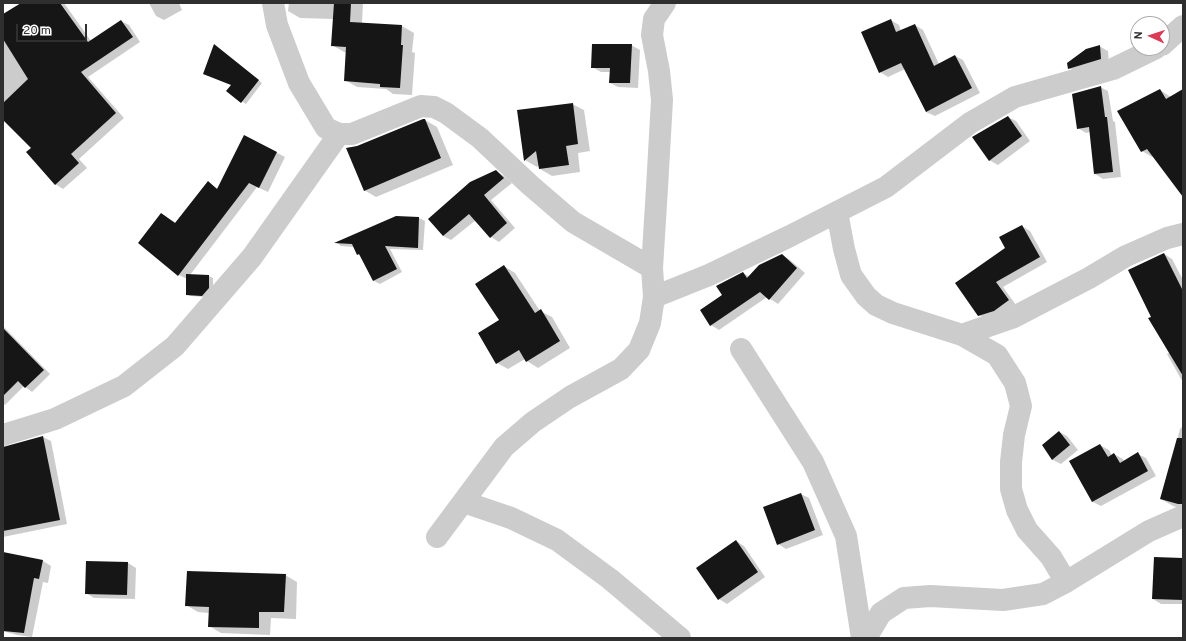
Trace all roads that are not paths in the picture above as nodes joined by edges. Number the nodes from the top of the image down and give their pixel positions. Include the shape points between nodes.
1 (273, 3) edge
2 (665, 3) edge
3 (1183, 26) edge
4 (1170, 38) edge
5 (1139, 56) edge
6 (339, 134) junction
7 (837, 212) junction
8 (1183, 234) edge
9 (652, 268) junction
10 (654, 297) junction
11 (962, 335) junction
12 (741, 349) dead end
13 (3, 435) edge
14 (464, 502) junction
15 (1183, 516) edge
16 (437, 537) dead end
17 (1066, 582) junction
18 (680, 638) edge
19 (862, 638) edge
20 (866, 638) edge

1 - 6 street via 277,25 299,83 326,128
2 - 9 street via 654,19 652,35 662,100
3 - 4 street
5 - 7 street via 1112,69 1015,97 970,123 886,187
6 - 9 street via 352,134 421,106 434,107 446,112 480,138 573,222
6 - 13 street via 252,257 175,346 124,386 55,419
7 - 10 street via 708,275
7 - 11 street via 851,275 866,296 876,305 893,313
8 - 11 street via 1166,238 1126,256 1014,317
9 - 10 street
10 - 14 street via 650,323 639,350 621,369 533,422 504,447
11 - 17 street via 997,355 1016,383 1020,406 1011,462 1012,488 1017,510 1027,530 1051,557
12 - 19 street via 813,462 846,536
14 - 16 street
14 - 18 street via 511,518 557,540 610,579
15 - 17 street via 1149,531
17 - 20 street via 1043,594 1003,600 930,596 904,598 881,613

